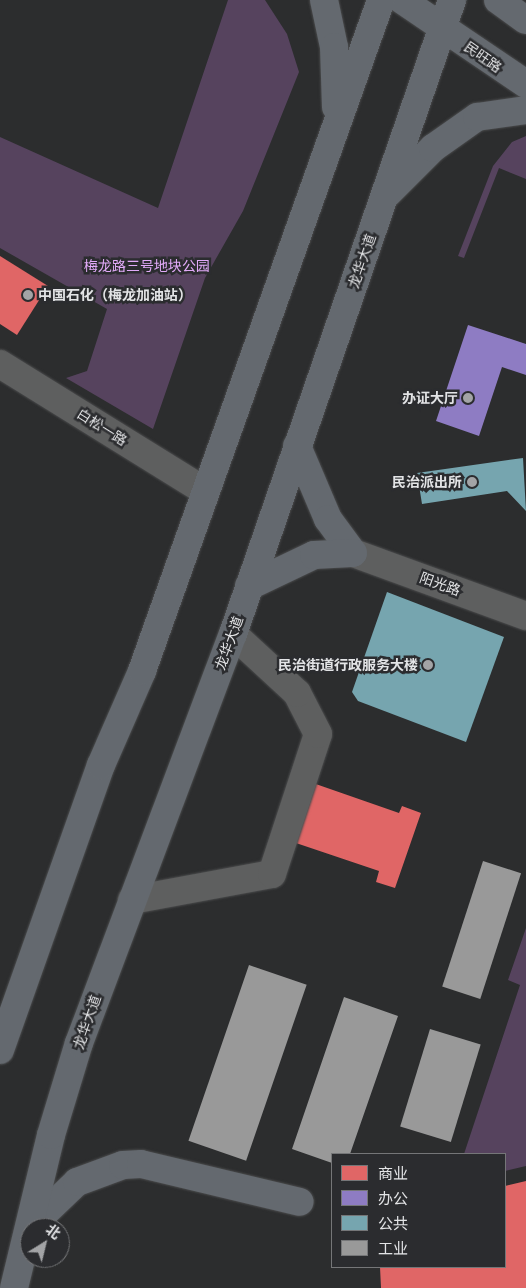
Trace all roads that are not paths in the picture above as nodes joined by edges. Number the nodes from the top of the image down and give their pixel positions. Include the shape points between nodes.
1 (324, 0) edge
2 (381, 0) edge
3 (402, 0) edge
4 (452, 0) edge
5 (498, 0) edge
6 (526, 20) edge
7 (442, 28) junction
8 (526, 84) edge
9 (526, 110) edge
10 (336, 126) junction
11 (384, 198) junction
12 (0, 364) edge
13 (297, 446) junction
14 (205, 491) junction
15 (353, 553) junction
16 (249, 586) junction
17 (526, 616) edge
18 (233, 634) junction
19 (132, 900) junction
20 (0, 1050) edge
21 (300, 1202) dead end
22 (31, 1218) edge
23 (39, 1218) edge
24 (20, 1263) edge
25 (14, 1288) edge

1 - 10 main road via 334,47
2 - 10 main road
3 - 7 main road, 民旺路
4 - 7 main road, 龙华大道
5 - 6 main road
7 - 8 main road, 民旺路
7 - 11 main road, 龙华大道
9 - 11 main road via 478,117 433,148
10 - 14 main road
11 - 13 main road, 龙华大道
12 - 14 street, 白松一路
13 - 15 main road via 328,519
13 - 16 main road, 龙华大道
14 - 20 main road
15 - 16 main road via 314,555
15 - 17 street, 阳光路
16 - 18 main road, 龙华大道
18 - 19 main road, 龙华大道
18 - 19 street via 297,693 318,734 272,874
19 - 22 main road, 龙华大道 via 80,1043
21 - 23 main road via 141,1164 123,1165 69,1187
24 - 25 main road, 龙华大道

